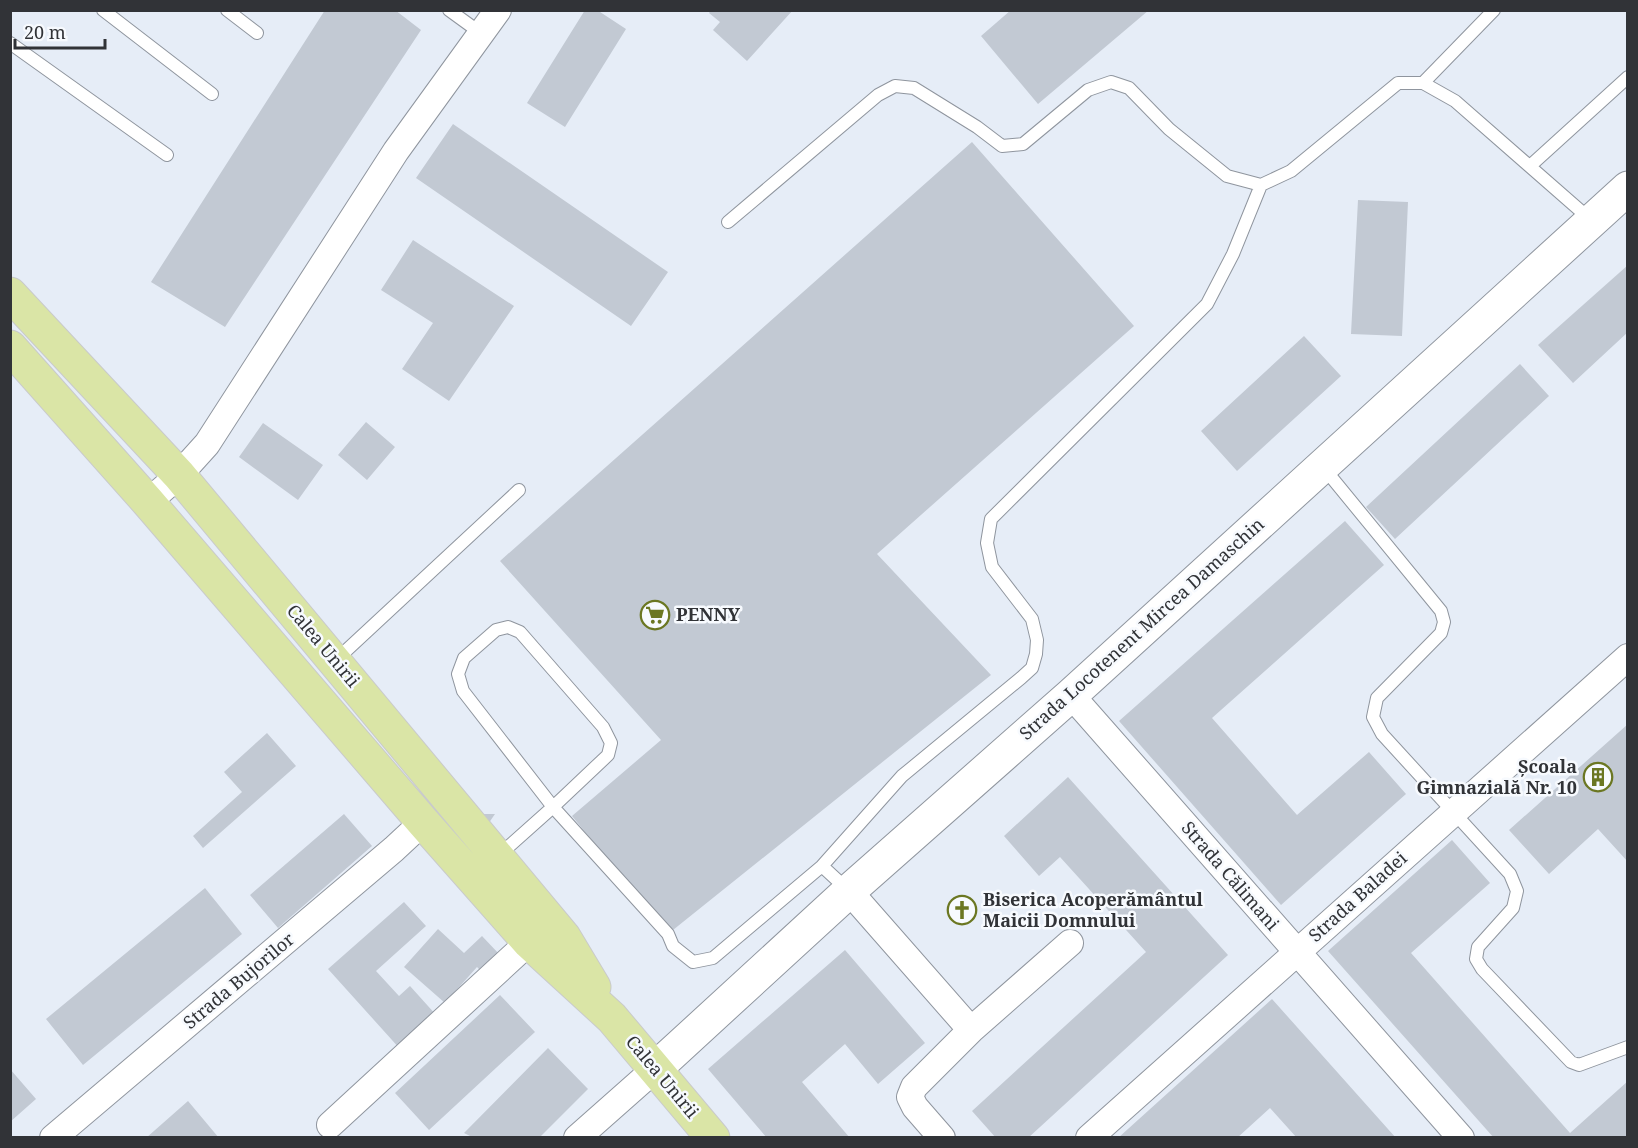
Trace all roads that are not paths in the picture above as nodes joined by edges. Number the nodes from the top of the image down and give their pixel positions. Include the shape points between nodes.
1 (103, 10) edge
2 (227, 10) edge
3 (449, 10) edge
4 (498, 10) edge
5 (1494, 10) edge
6 (257, 33) dead end
7 (482, 34) junction
8 (10, 43) edge
9 (1628, 78) edge
10 (1423, 83) junction
11 (212, 94) dead end
12 (167, 155) dead end
13 (1530, 166) junction
14 (1261, 185) junction
15 (1628, 188) edge
16 (1592, 221) junction
17 (728, 222) dead end
18 (10, 294) edge
19 (10, 347) edge
20 (1322, 466) junction
21 (179, 475) junction
22 (519, 490) dead end
23 (148, 502) junction
24 (1628, 657) edge
25 (335, 661) junction
26 (1071, 695) junction
27 (553, 807) junction
28 (1454, 812) junction
29 (423, 822) junction
30 (497, 857) junction
31 (822, 866) junction
32 (849, 891) junction
33 (530, 942) junction
34 (1070, 943) dead end
35 (1297, 951) junction
36 (612, 1018) junction
37 (971, 1030) junction
38 (1628, 1047) edge
39 (655, 1069) junction
40 (330, 1125) dead end
41 (53, 1137) edge
42 (577, 1137) edge
43 (713, 1137) edge
44 (942, 1137) edge
45 (1089, 1137) edge
46 (1461, 1137) edge

1 - 11 lane
2 - 6 lane
3 - 7 lane
4 - 7 street
5 - 10 lane
7 - 21 street via 396,151 207,444
8 - 12 lane
9 - 13 lane
10 - 13 lane via 1455,101
10 - 14 lane via 1398,83 1291,171
13 - 16 lane
14 - 17 lane via 1227,176 1169,129 1129,88 1111,82 1088,90 1023,144 1002,146 914,88 895,87 878,95
14 - 31 lane via 1233,254 1207,304 991,519 987,543 992,567 1032,619 1036,640 1032,668 902,776
15 - 16 street, Strada Locotenent Mircea Damaschin
16 - 20 street, Strada Locotenent Mircea Damaschin
18 - 21 main road, Calea Unirii
19 - 23 main road, Calea Unirii
20 - 26 street, Strada Locotenent Mircea Damaschin
20 - 28 lane via 1441,611 1441,633 1377,698 1373,717 1382,734
21 - 23 street
21 - 25 main road, Calea Unirii
22 - 25 lane
23 - 29 main road, Calea Unirii
24 - 28 street, Strada Baladei
25 - 30 main road, Calea Unirii
26 - 32 street, Strada Locotenent Mircea Damaschin
26 - 35 street, Strada Călimani
27 - 27 lane via 463,691 458,674 464,658 496,630 508,627 520,632 603,727 611,743 608,755
27 - 30 lane
27 - 31 lane via 668,934 673,946 693,962 713,958
28 - 35 street, Strada Baladei
28 - 38 lane via 1510,874 1517,891 1513,908 1478,947 1476,959 1482,969 1571,1062 1579,1065
29 - 33 main road, Calea Unirii
29 - 41 street, Strada Bujorilor
30 - 36 main road, Calea Unirii via 564,937
31 - 32 lane
32 - 37 street
32 - 39 street, Strada Locotenent Mircea Damaschin
33 - 36 main road, Calea Unirii
33 - 40 street
34 - 37 street
35 - 45 street, Strada Baladei
35 - 46 street, Strada Călimani
36 - 39 main road, Calea Unirii
37 - 44 street via 914,1087 910,1097
39 - 42 street
39 - 43 main road, Calea Unirii

